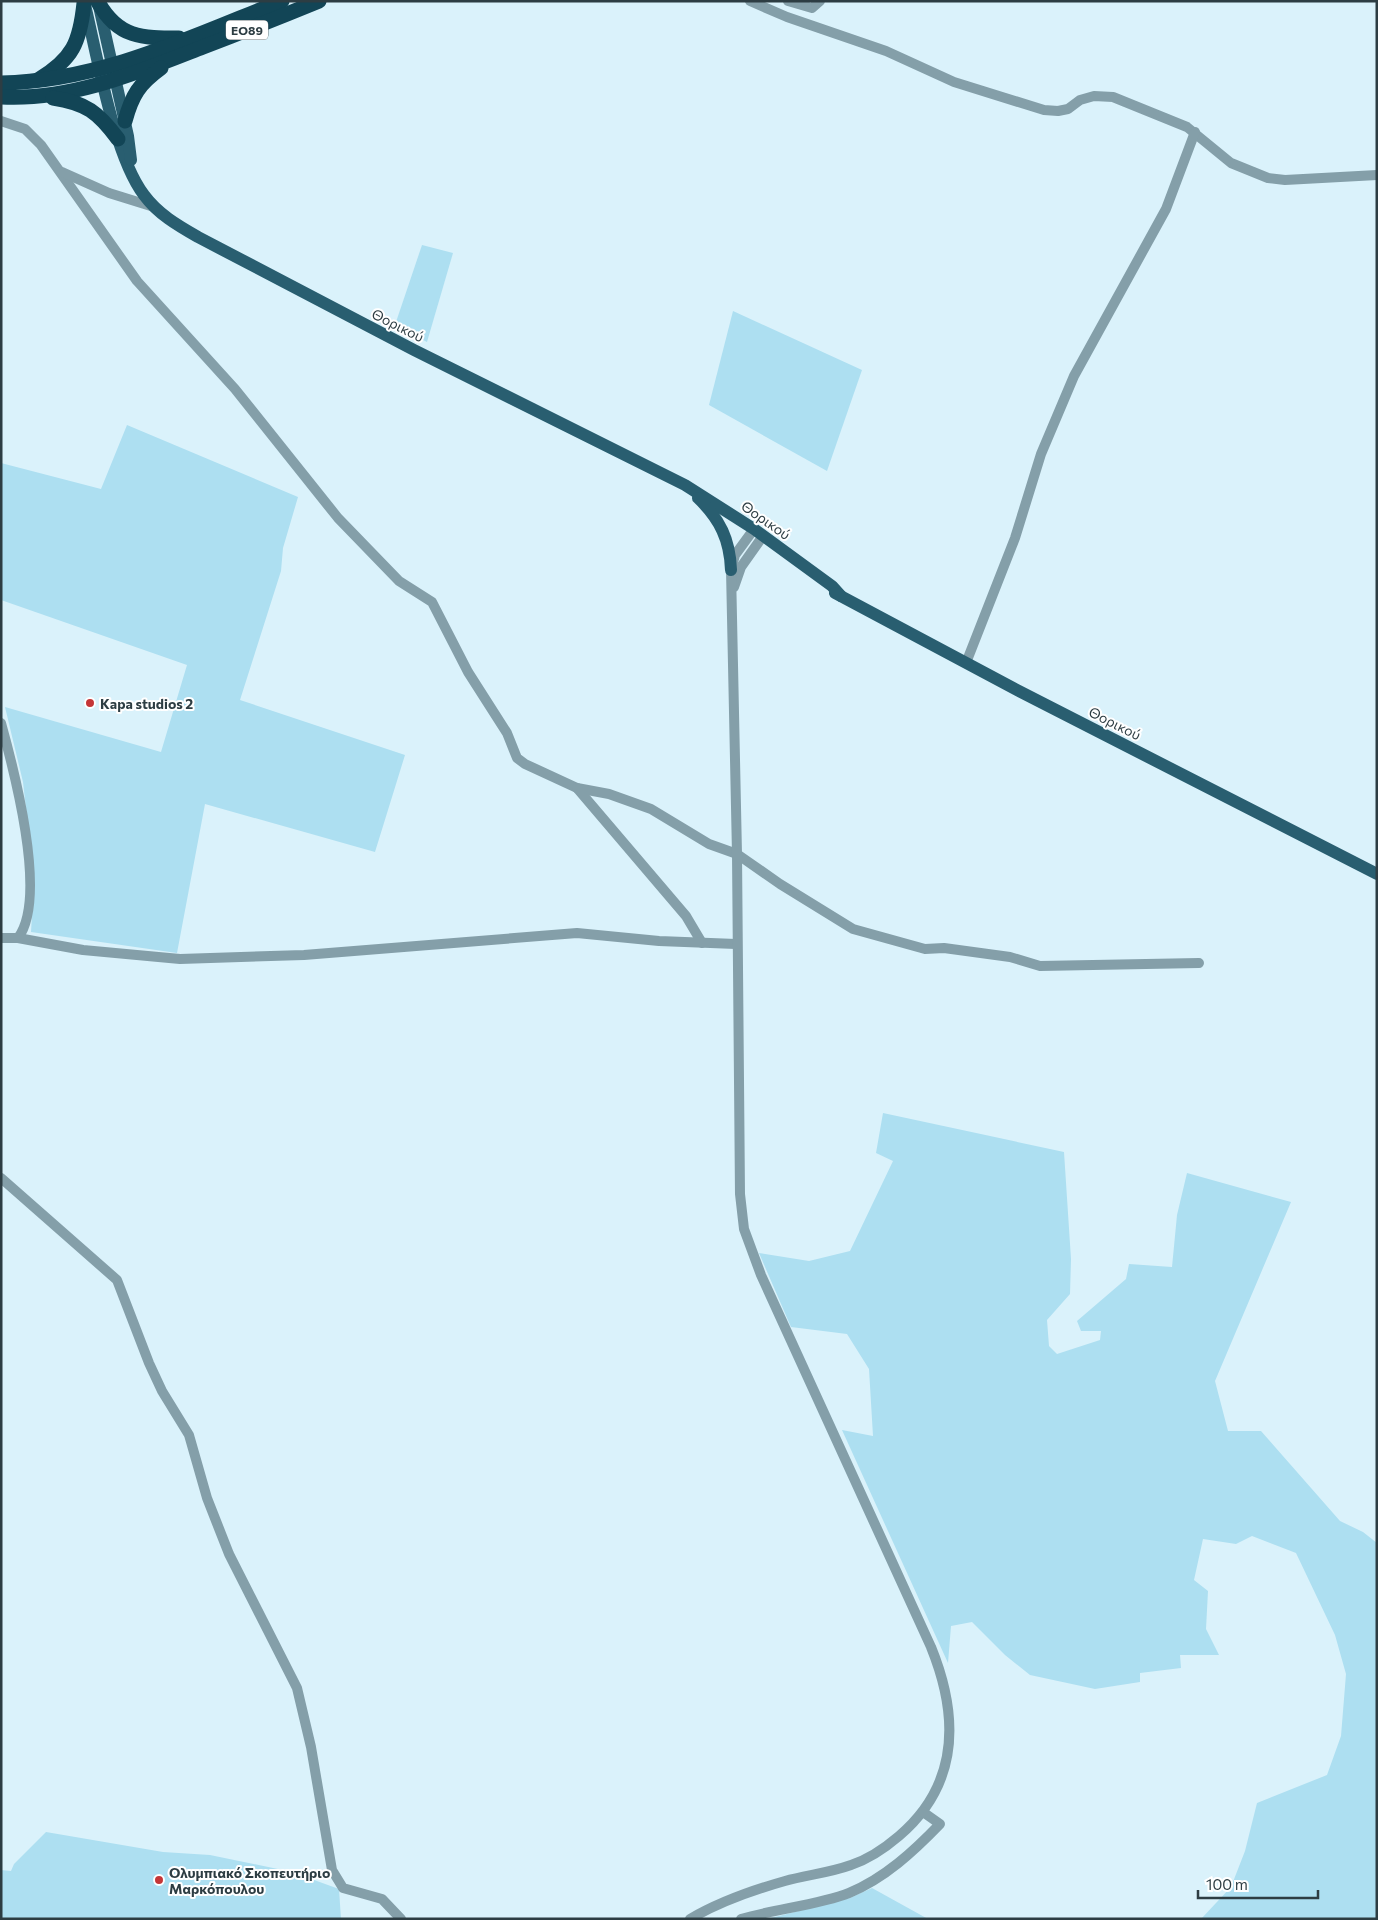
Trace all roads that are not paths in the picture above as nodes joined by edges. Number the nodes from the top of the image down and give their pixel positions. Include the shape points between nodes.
1 (282, 1) edge
2 (319, 1) edge
3 (750, 1) edge
4 (788, 1) edge
5 (820, 1) edge
6 (91, 2) edge
7 (188, 38) junction
8 (174, 59) junction
9 (108, 74) junction
10 (1, 83) edge
11 (35, 89) junction
12 (1, 97) edge
13 (1, 121) edge
14 (125, 121) junction
15 (1196, 132) junction
16 (118, 138) junction
17 (60, 171) junction
18 (132, 174) junction
19 (1377, 175) edge
20 (154, 207) junction
21 (669, 477) junction
22 (698, 498) junction
23 (756, 536) junction
24 (731, 570) junction
25 (733, 596) junction
26 (966, 663) junction
27 (1, 723) edge
28 (577, 788) junction
29 (737, 854) junction
30 (1377, 874) edge
31 (1, 938) edge
32 (18, 938) junction
33 (702, 943) junction
34 (736, 944) junction
35 (1199, 963) dead end
36 (1, 1178) edge
37 (923, 1812) junction
38 (401, 1919) edge
39 (690, 1919) edge
40 (741, 1919) edge

1 - 7 highway, ΕΟ89
2 - 8 highway, ΕΟ89
3 - 15 street via 886,51 954,82 1008,100 1058,111 1094,96 1113,97
4 - 5 street via 812,8
6 - 7 highway via 130,34 145,38
6 - 9 main road
6 - 11 highway via 73,50
7 - 9 highway, ΕΟ89
8 - 9 highway, ΕΟ89
8 - 14 highway via 140,84
9 - 11 highway, ΕΟ89
9 - 14 main road, Θορικού
9 - 16 main road, Θορικού
10 - 11 highway, ΕΟ89
11 - 12 highway, ΕΟ89
11 - 16 highway via 87,106 103,118
13 - 17 street via 25,129
14 - 18 main road, Θορικού
15 - 19 street via 1231,163 1268,178
15 - 26 street via 1166,209 1074,376 1041,454 1016,538
16 - 18 main road, Θορικού
17 - 20 street via 109,193
17 - 28 street via 138,281 235,389 338,518 399,580 432,602 468,672 508,733 517,758
18 - 20 main road, Θορικού
20 - 21 main road, Θορικού via 177,225 222,250
21 - 22 main road, Θορικού
21 - 23 main road, Θορικού via 714,502
22 - 23 main road, Θορικού
22 - 24 main road via 723,530
23 - 24 street via 735,555
23 - 25 street
23 - 26 main road, Θορικού via 828,590
24 - 25 street
25 - 29 street
26 - 30 main road, Θορικού
27 - 32 street via 25,817 29,868 26,928
28 - 29 street via 609,794 651,810 709,844
28 - 33 street via 686,916
29 - 34 street
29 - 35 street via 853,929 925,949 944,948 1010,956 1040,966
31 - 32 street
32 - 33 street via 83,950 180,959 304,956 577,933
33 - 34 street
34 - 37 street via 740,1194 744,1230 761,1275 941,1670 948,1700 948,1758 938,1786
36 - 38 street via 117,1280 149,1363 189,1435 207,1498 229,1554 297,1688 311,1747 332,1870 343,1888 382,1899
37 - 39 street via 899,1836 868,1858 850,1866 786,1880
37 - 40 street via 940,1824 910,1855 875,1879 849,1893

